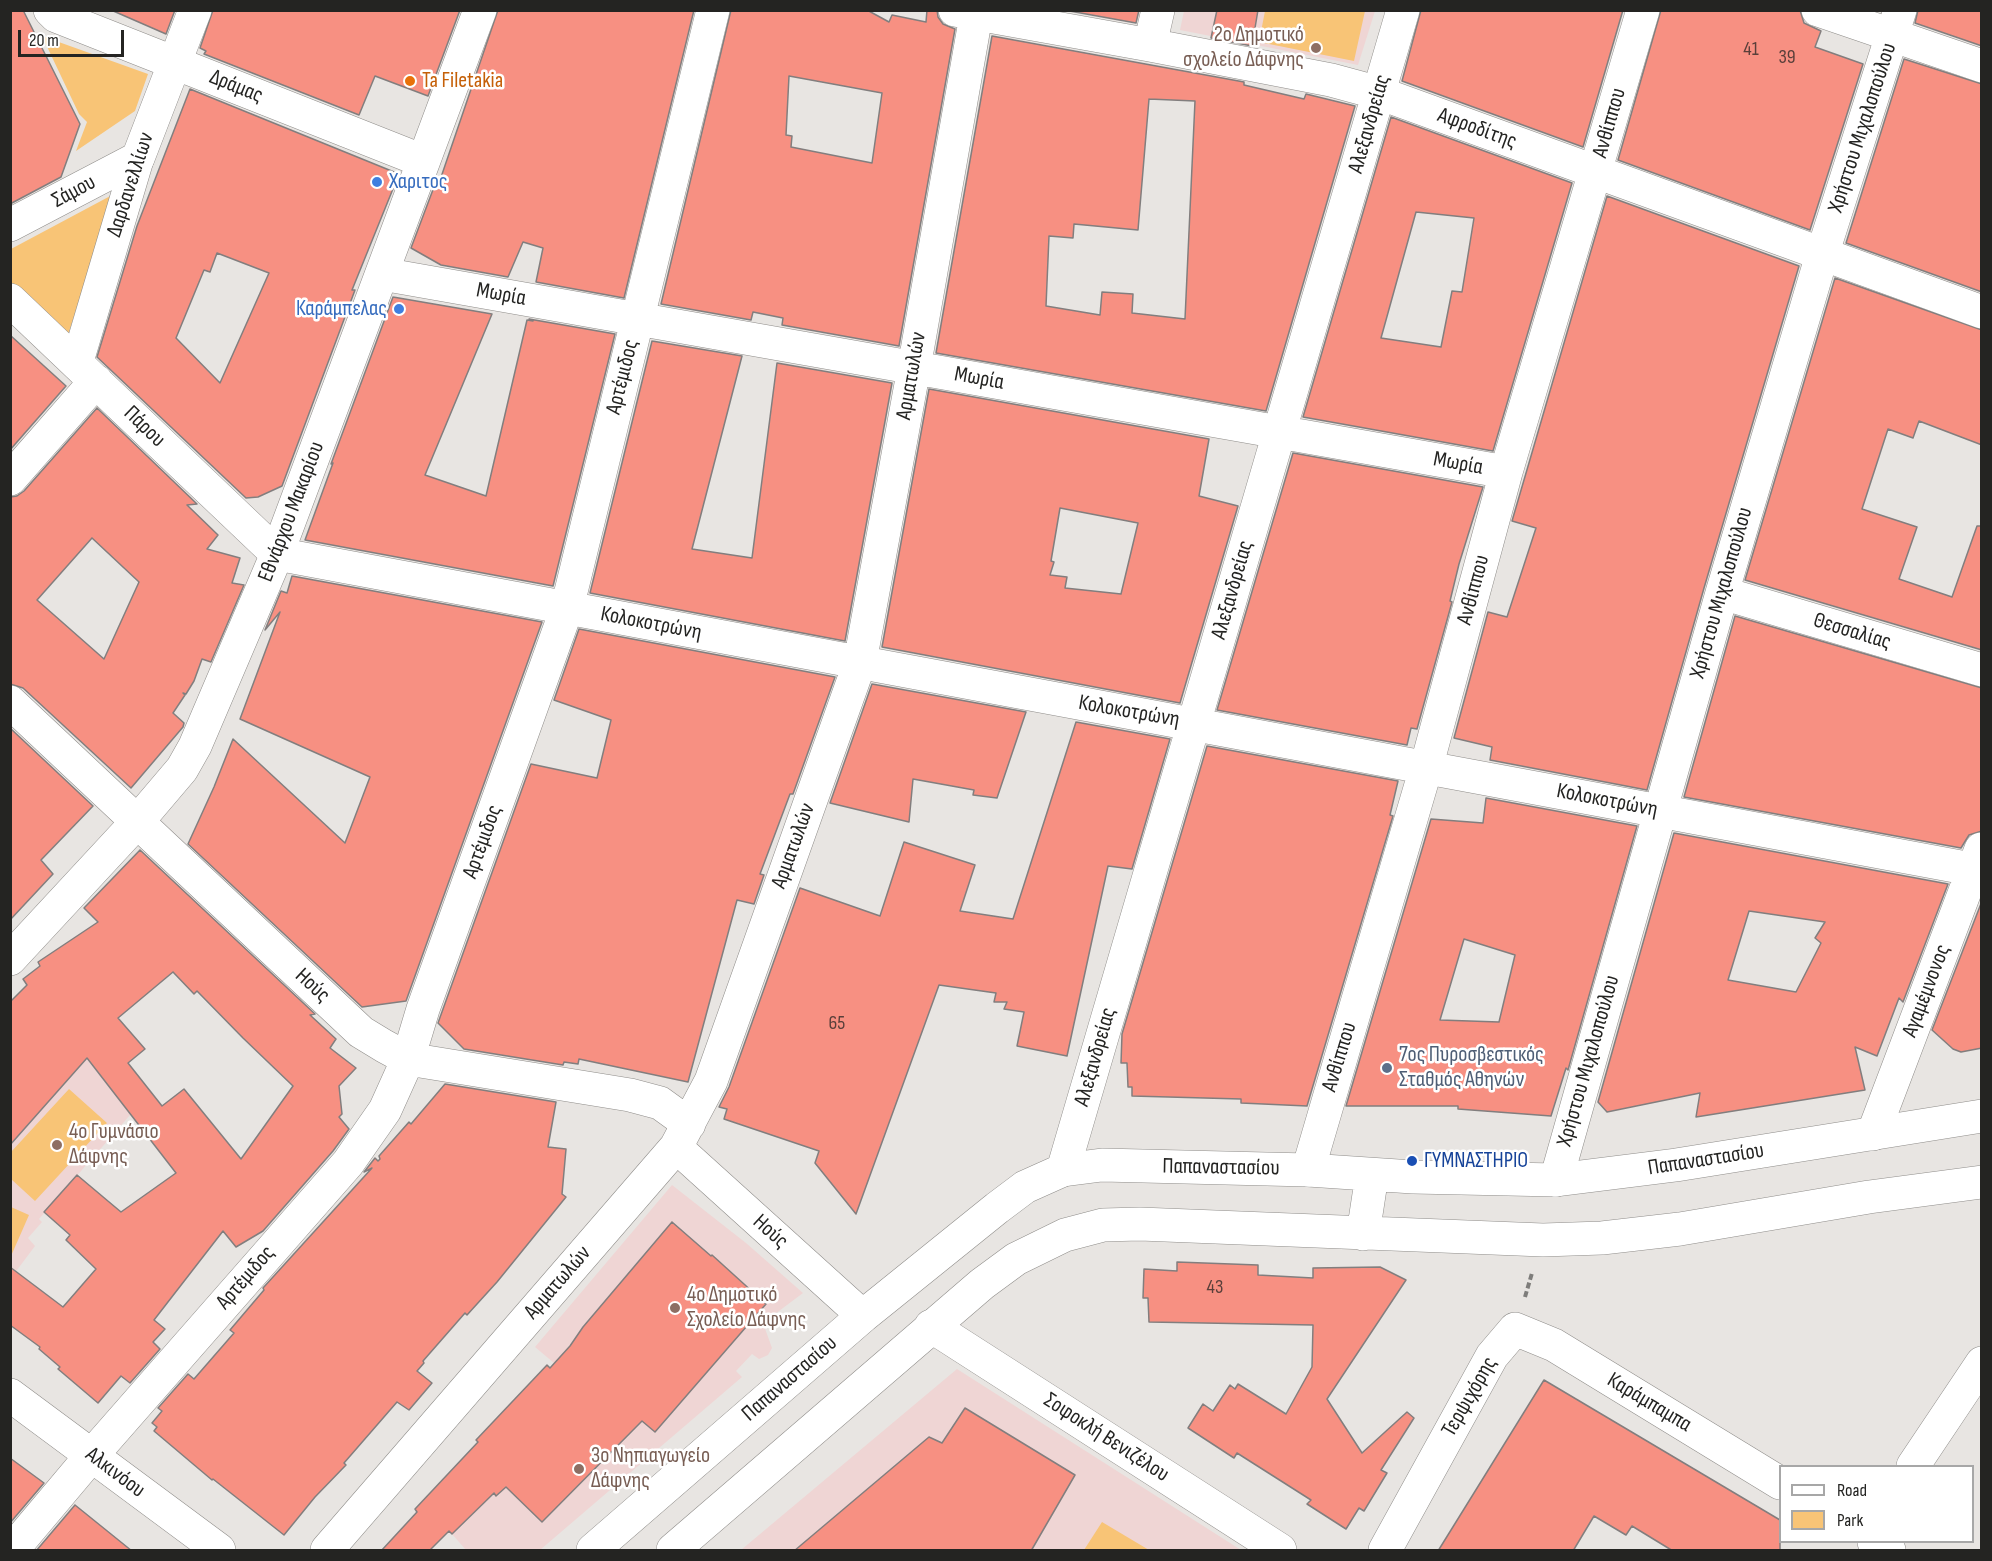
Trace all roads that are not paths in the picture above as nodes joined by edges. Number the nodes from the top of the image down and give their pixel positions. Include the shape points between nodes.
1 (50, 10) edge
2 (195, 10) edge
3 (480, 10) edge
4 (713, 10) edge
5 (1158, 10) edge
6 (1403, 10) edge
7 (1643, 10) edge
8 (1818, 10) edge
9 (969, 12) edge
10 (1896, 23) edge
11 (1150, 45) junction
12 (175, 63) junction
13 (1982, 66) edge
14 (1378, 93) junction
15 (138, 158) junction
16 (423, 161) junction
17 (1596, 171) junction
18 (10, 225) edge
19 (1822, 255) junction
20 (382, 274) junction
21 (10, 300) edge
22 (1982, 312) edge
23 (638, 319) junction
24 (914, 368) junction
25 (86, 372) junction
26 (1279, 432) junction
27 (1506, 472) junction
28 (10, 479) edge
29 (277, 554) junction
30 (1722, 593) junction
31 (567, 608) junction
32 (860, 662) junction
33 (1982, 670) edge
34 (10, 702) edge
35 (1194, 724) junction
36 (1426, 768) junction
37 (1659, 811) junction
38 (137, 822) junction
39 (1979, 862) edge
40 (10, 959) edge
41 (408, 1059) junction
42 (1982, 1116) edge
43 (1873, 1134) junction
44 (683, 1136) junction
45 (1063, 1170) junction
46 (1308, 1170) junction
47 (1372, 1175) junction
48 (1556, 1180) junction
49 (1974, 1190) edge
50 (1363, 1234) junction
51 (863, 1316) junction
52 (932, 1326) junction
53 (1515, 1329) joint
54 (1982, 1363) edge
55 (10, 1395) edge
56 (92, 1455) junction
57 (1914, 1465) edge
58 (1779, 1482) edge
59 (1876, 1543) edge
60 (12, 1551) edge
61 (219, 1551) edge
62 (327, 1551) edge
63 (593, 1551) edge
64 (673, 1551) edge
65 (1280, 1551) edge
66 (1384, 1551) edge
67 (1889, 1551) edge

1 - 12 street, Δράμας via 56,16
2 - 12 street, Δαρδανελλίων
3 - 16 street, Εθνάρχου Μακαρίου
4 - 23 street, Αρτέμιδος
5 - 11 street
6 - 14 street, Αλεξανδρείας
7 - 17 street, Ανθίππου
8 - 10 street
9 - 11 street, Αφροδίτης
9 - 24 street, Αρματωλών
10 - 13 street
10 - 19 street, Χρήστου Μιχαλοπούλου
11 - 14 street, Αφροδίτης via 1331,80
12 - 15 street, Δαρδανελλίων
12 - 16 street, Δράμας
14 - 17 street, Αφροδίτης
14 - 26 street, Αλεξανδρείας
15 - 18 street, Σάμου
15 - 25 street, Δαρδανελλίων
16 - 20 street, Εθνάρχου Μακαρίου
17 - 19 street, Αφροδίτης
17 - 27 street, Ανθίππου
19 - 22 street, Αφροδίτης
19 - 30 street, Χρήστου Μιχαλοπούλου
20 - 23 street, Μωρία
20 - 29 street, Εθνάρχου Μακαρίου
21 - 25 street, Πάρου
23 - 24 street, Μωρία
23 - 31 street, Αρτέμιδος
24 - 26 street, Μωρία
24 - 32 street, Αρματωλών
25 - 28 street
25 - 29 street, Πάρου
26 - 27 street, Μωρία
26 - 35 street, Αλεξανδρείας
27 - 36 street, Ανθίππου
29 - 31 street, Κολοκοτρώνη
29 - 38 street, Εθνάρχου Μακαρίου via 195,746 182,769
30 - 33 street, Θεσσαλίας
30 - 37 street, Χρήστου Μιχαλοπούλου
31 - 32 street, Κολοκοτρώνη
31 - 41 street, Αρτέμιδος
32 - 35 street, Κολοκοτρώνη
32 - 44 street, Αρματωλών via 711,1081
34 - 38 street, Ηούς
35 - 36 street, Κολοκοτρώνη
35 - 45 street, Αλεξανδρείας
36 - 37 street, Κολοκοτρώνη
36 - 46 street, Ανθίππου
37 - 39 street, Κολοκοτρώνη
37 - 48 street, Χρήστου Μιχαλοπούλου
38 - 40 street, Εθνάρχου Μακαρίου
38 - 41 street, Ηούς via 361,1032
39 - 43 street, Αγαμέμνονος
41 - 44 street, Ηούς via 660,1103
41 - 56 street, Αρτέμιδος via 385,1110 348,1162
42 - 43 street, Παπαναστασίου
43 - 48 street, Παπαναστασίου via 1677,1166
44 - 51 street, Ηούς
44 - 62 street, Αρματωλών
45 - 46 street, Παπαναστασίου via 1102,1165
45 - 51 street, Παπαναστασίου via 1025,1187 996,1208
46 - 47 street, Παπαναστασίου
47 - 48 street, Παπαναστασίου
47 - 50 street
49 - 50 street via 1869,1197 1602,1238
50 - 52 street via 1103,1225 1065,1235 1017,1259
51 - 63 street, Παπαναστασίου
52 - 64 street
52 - 65 street, Σοφοκλή Βενιζέλου
53 - 58 street, Καράμπαμπα via 1554,1345
53 - 66 street, Τερψιχόρης via 1491,1356
54 - 57 street
55 - 56 street, Αλκινόου
56 - 60 street, Αρτέμιδος
56 - 61 street, Αλκινόου
59 - 67 street

